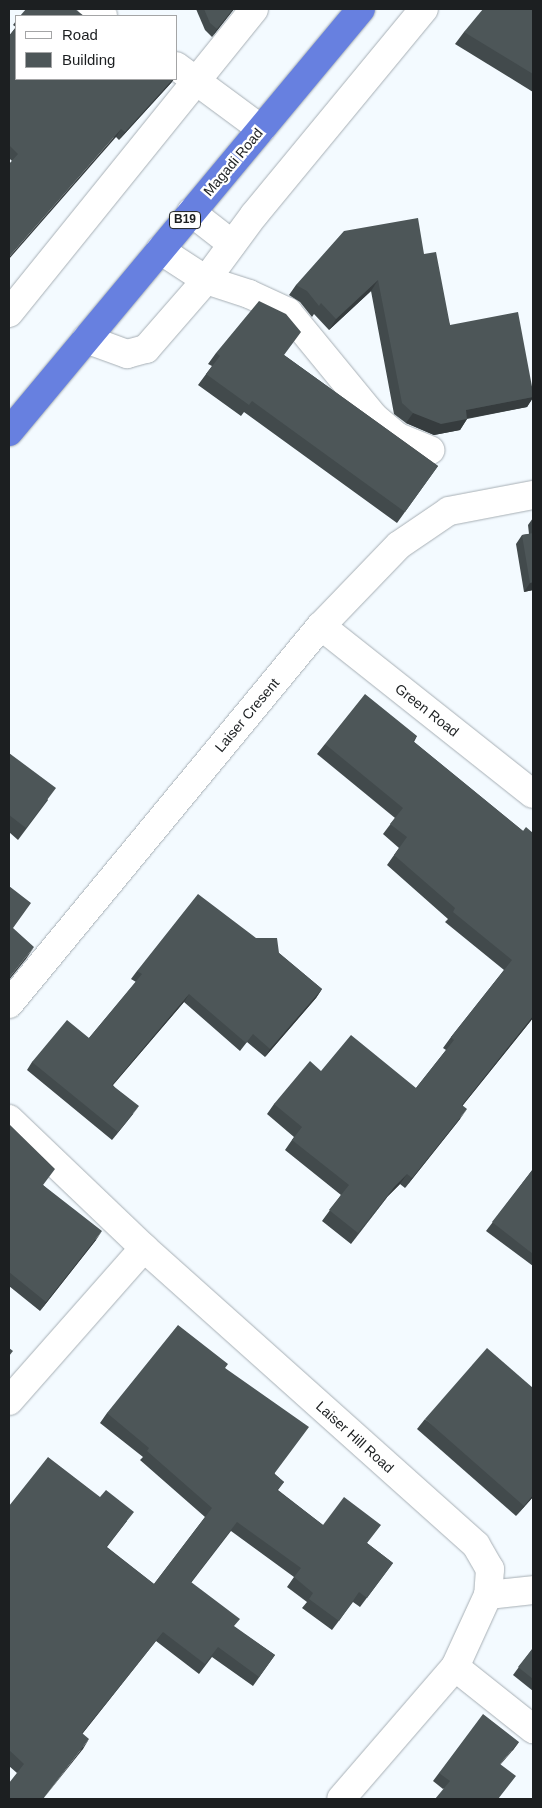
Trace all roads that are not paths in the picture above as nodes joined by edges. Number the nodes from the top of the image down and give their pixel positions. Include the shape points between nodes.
1 (254, 9) edge
2 (361, 9) edge
3 (424, 9) edge
4 (186, 73) edge
5 (261, 129) junction
6 (191, 212) junction
7 (232, 244) junction
8 (160, 250) junction
9 (206, 280) junction
10 (9, 313) edge
11 (86, 339) junction
12 (10, 428) edge
13 (430, 450) dead end
14 (533, 495) edge
15 (321, 626) junction
16 (533, 794) edge
17 (9, 1004) edge
18 (9, 1119) edge
19 (144, 1248) junction
20 (9, 1401) edge
21 (533, 1590) edge
22 (488, 1594) junction
23 (455, 1667) junction
24 (533, 1729) edge
25 (341, 1799) edge

1 - 4 street
2 - 5 highway, Magadi Road / B19
3 - 7 street
4 - 5 street
4 - 10 street
5 - 6 highway, Magadi Road / B19
6 - 7 street
6 - 8 highway, Magadi Road / B19
7 - 9 street
8 - 9 street
8 - 11 highway, Magadi Road / B19
9 - 11 street via 146,349 127,354
9 - 13 street via 249,294 288,312 374,417 398,437
11 - 12 highway, Magadi Road / B19
14 - 15 street, Laiser Cresent via 449,511 400,545
15 - 16 street, Green Road
15 - 17 street, Laiser Cresent
18 - 19 street, Laiser Hill Road
19 - 20 street
19 - 22 street, Laiser Hill Road via 476,1545 490,1569
21 - 22 street
22 - 23 street, Laiser Hill Road
23 - 24 street
23 - 25 street, Laiser Hill Road

